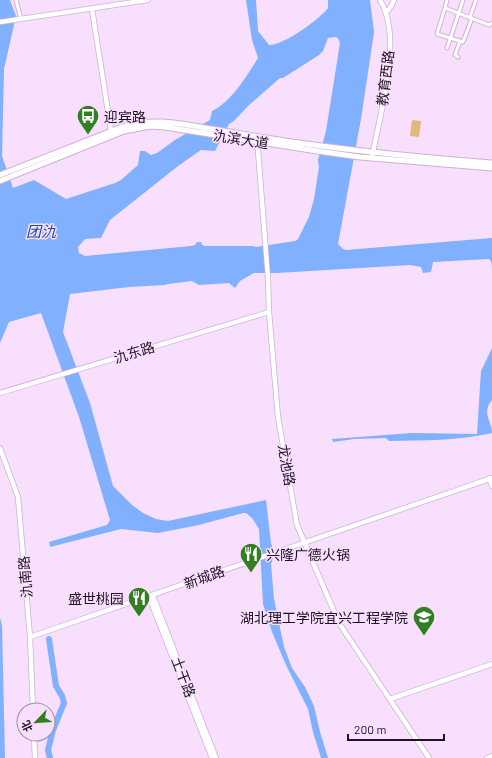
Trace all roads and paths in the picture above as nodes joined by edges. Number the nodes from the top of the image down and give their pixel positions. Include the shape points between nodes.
1 (16, 0) edge
2 (148, 0) edge
3 (380, 0) edge
4 (394, 0) edge
5 (447, 0) edge
6 (463, 0) edge
7 (476, 0) edge
8 (445, 8) junction
9 (92, 9) junction
10 (386, 13) junction
11 (459, 13) junction
12 (471, 18) junction
13 (19, 19) junction
14 (0, 22) edge
15 (492, 23) edge
16 (450, 38) junction
17 (460, 41) junction
18 (447, 48) dead end
19 (458, 57) dead end
20 (181, 127) junction
21 (111, 131) junction
22 (228, 134) junction
23 (257, 136) junction
24 (258, 142) junction
25 (317, 148) junction
26 (372, 155) junction
27 (492, 163) edge
28 (492, 168) edge
29 (10, 174) junction
30 (0, 175) edge
31 (0, 181) edge
32 (269, 312) junction
33 (0, 393) edge
34 (0, 448) edge
35 (491, 478) edge
36 (492, 486) edge
37 (304, 542) junction
38 (151, 596) junction
39 (30, 637) junction
40 (492, 664) edge
41 (390, 699) junction
42 (33, 702) edge
43 (34, 742) edge
44 (492, 756) edge
45 (35, 758) edge
46 (212, 758) edge
47 (216, 758) edge
48 (429, 758) edge
49 (487, 758) edge

1 - 13 street
2 - 9 street
3 - 10 street, 教育西路
4 - 10 street
5 - 8 street
6 - 11 street
7 - 12 street
8 - 11 street
8 - 16 street via 437,34
9 - 13 street
9 - 21 street
10 - 26 street, 教育西路 via 390,57
11 - 12 street
11 - 16 street
12 - 15 street via 489,25
12 - 17 street via 463,42
13 - 14 street
16 - 17 street
16 - 18 street
17 - 19 street via 455,55
20 - 21 main road, 氿滨大道 via 148,121
20 - 22 main road, 氿滨大道
20 - 29 main road, 氿滨大道 via 150,126 124,131
21 - 29 main road, 氿滨大道
22 - 23 main road, 氿滨大道
22 - 24 main road, 氿滨大道
23 - 24 street, 龙池路
23 - 25 main road, 氿滨大道
24 - 25 main road, 氿滨大道
24 - 32 street, 龙池路
25 - 26 main road, 氿滨大道
26 - 27 main road, 氿滨大道
26 - 28 main road, 氿滨大道
29 - 30 main road, 氿滨大道
29 - 31 main road, 氿滨大道
32 - 33 street, 氿东路
32 - 37 street, 龙池路 via 278,417 297,525
34 - 39 street, 氿南路 via 18,497
35 - 36 street
35 - 37 street, 新城路
37 - 38 street, 新城路
37 - 41 street, 龙池路 via 339,623
38 - 39 street, 新城路
38 - 46 street, 土干路
38 - 47 street, 土干路
39 - 42 street, 氿南路
40 - 41 street
41 - 48 street, 龙池路
43 - 45 street
44 - 49 street

